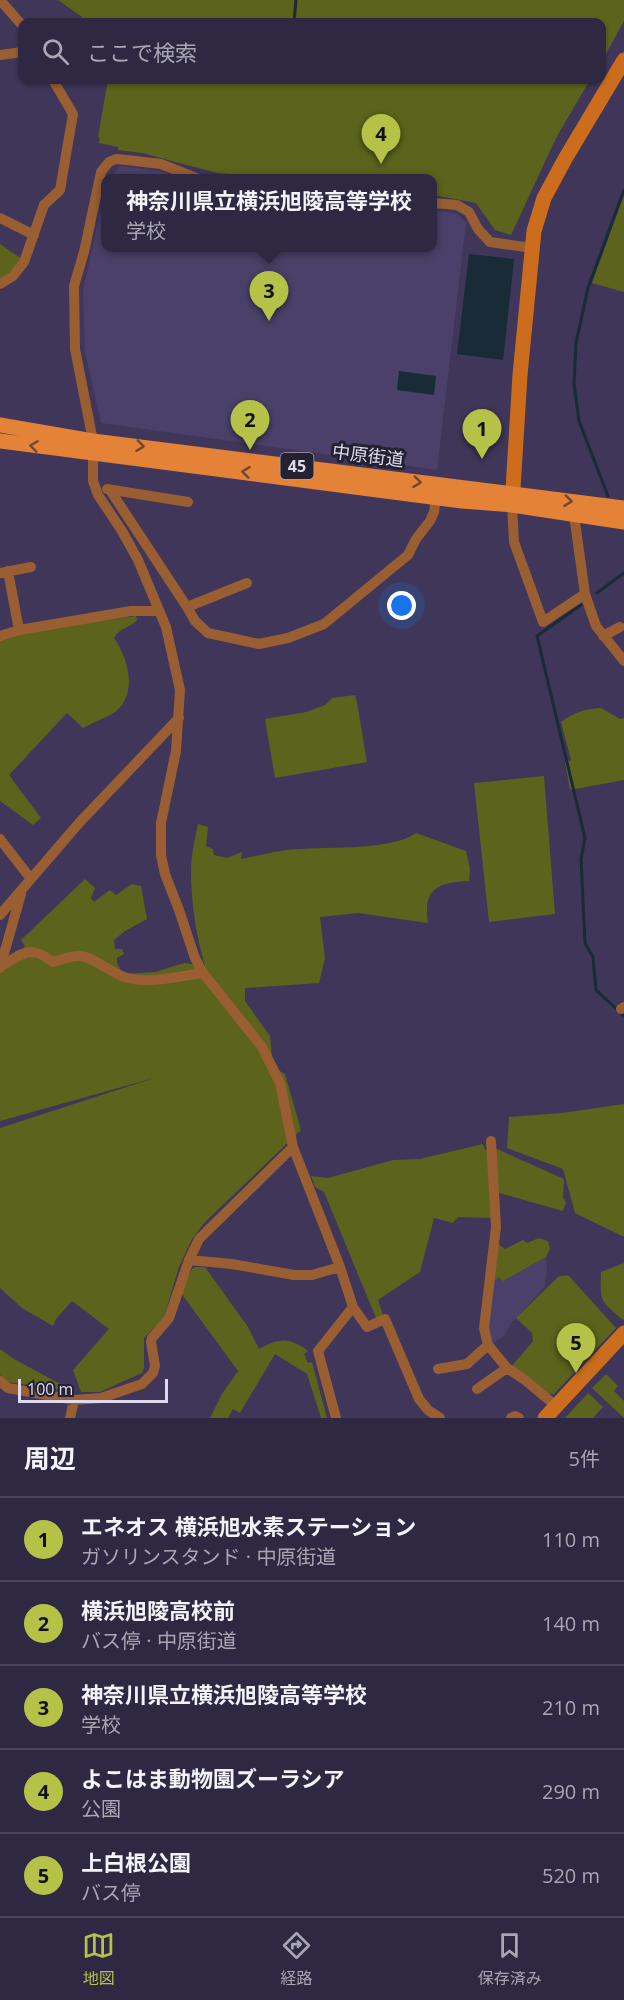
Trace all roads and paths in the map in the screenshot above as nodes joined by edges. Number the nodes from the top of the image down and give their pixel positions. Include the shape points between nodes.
1 (0, 0) edge
2 (18, 20) edge
3 (18, 53) edge
4 (0, 55) edge
5 (624, 60) edge
6 (55, 84) edge
7 (186, 174) edge
8 (437, 204) edge
9 (0, 218) edge
10 (34, 235) junction
11 (532, 248) junction
12 (0, 284) edge
13 (0, 425) edge
14 (0, 441) edge
15 (67, 443) junction
16 (89, 446) junction
17 (95, 488) junction
18 (110, 490) junction
19 (436, 497) junction
20 (512, 500) junction
21 (188, 502) dead end
22 (624, 508) edge
23 (574, 515) junction
24 (624, 522) edge
25 (32, 567) dead end
26 (4, 572) edge
27 (247, 583) dead end
28 (585, 594) junction
29 (187, 607) junction
30 (159, 611) junction
31 (620, 627) dead end
32 (19, 630) junction
33 (0, 636) edge
34 (603, 636) junction
35 (624, 661) edge
36 (179, 718) junction
37 (0, 839) edge
38 (31, 879) junction
39 (22, 891) junction
40 (0, 915) edge
41 (1, 967) edge
42 (203, 973) junction
43 (492, 1141) dead end
44 (293, 1146) junction
45 (189, 1260) junction
46 (340, 1267) junction
47 (352, 1307) junction
48 (624, 1333) edge
49 (488, 1345) junction
50 (507, 1368) junction
51 (438, 1369) dead end
52 (0, 1381) edge
53 (477, 1389) dead end
54 (74, 1400) junction
55 (556, 1406) junction
56 (70, 1418) edge
57 (336, 1418) edge
58 (440, 1418) edge
59 (511, 1418) edge
60 (519, 1418) edge
61 (545, 1418) edge

1 - 2 street
3 - 4 street
5 - 11 street via 544,198
6 - 10 street via 73,114 60,190 44,205
7 - 16 street via 161,164 116,159 101,172 74,286 75,349
8 - 11 street via 469,212 490,242
9 - 10 street
10 - 12 street via 24,262 14,276
11 - 20 street
13 - 15 main road, 中原街道 / 45
15 -> 14 main road, 中原街道 / 45
15 - 16 main road, 中原街道 / 45
16 - 17 street
19 -> 16 main road, 中原街道 / 45
16 -> 20 main road, 中原街道 / 45
17 - 18 street
17 - 30 street via 138,560
18 - 21 street
18 - 29 street
19 - 20 main road, 中原街道 / 45
19 - 29 street via 430,521 408,555 324,624 259,644 208,633
20 -> 22 main road, 中原街道 / 45
20 - 23 main road, 中原街道 / 45
20 - 28 street via 514,542 543,622
23 - 24 main road, 中原街道 / 45
23 - 28 street
25 - 26 street
26 - 32 street
27 - 29 street
28 - 34 street
30 - 32 street via 131,611
30 - 36 street via 180,690
31 - 34 street
32 - 33 street
34 - 35 street
36 - 38 street
36 - 42 street via 161,823 161,855
37 - 38 street
38 - 39 street
39 - 40 street
39 - 41 street
41 - 42 street via 25,952 39,952 53,962 83,956 128,978 165,979
42 - 44 street via 270,1062 280,1083
43 - 49 street via 496,1227 484,1328
44 - 45 street via 199,1239
44 - 46 street
45 - 46 street via 294,1275 312,1275
45 - 54 street via 169,1317 151,1342 153,1373 142,1384 101,1398
46 - 47 street
47 - 57 street via 318,1352
47 - 58 street via 367,1327 385,1319 419,1399
48 - 55 street
49 - 50 street
49 - 51 street via 467,1364
50 - 53 street
50 - 55 street
52 - 54 street via 8,1388
54 - 56 street
55 - 61 street
59 - 60 street

